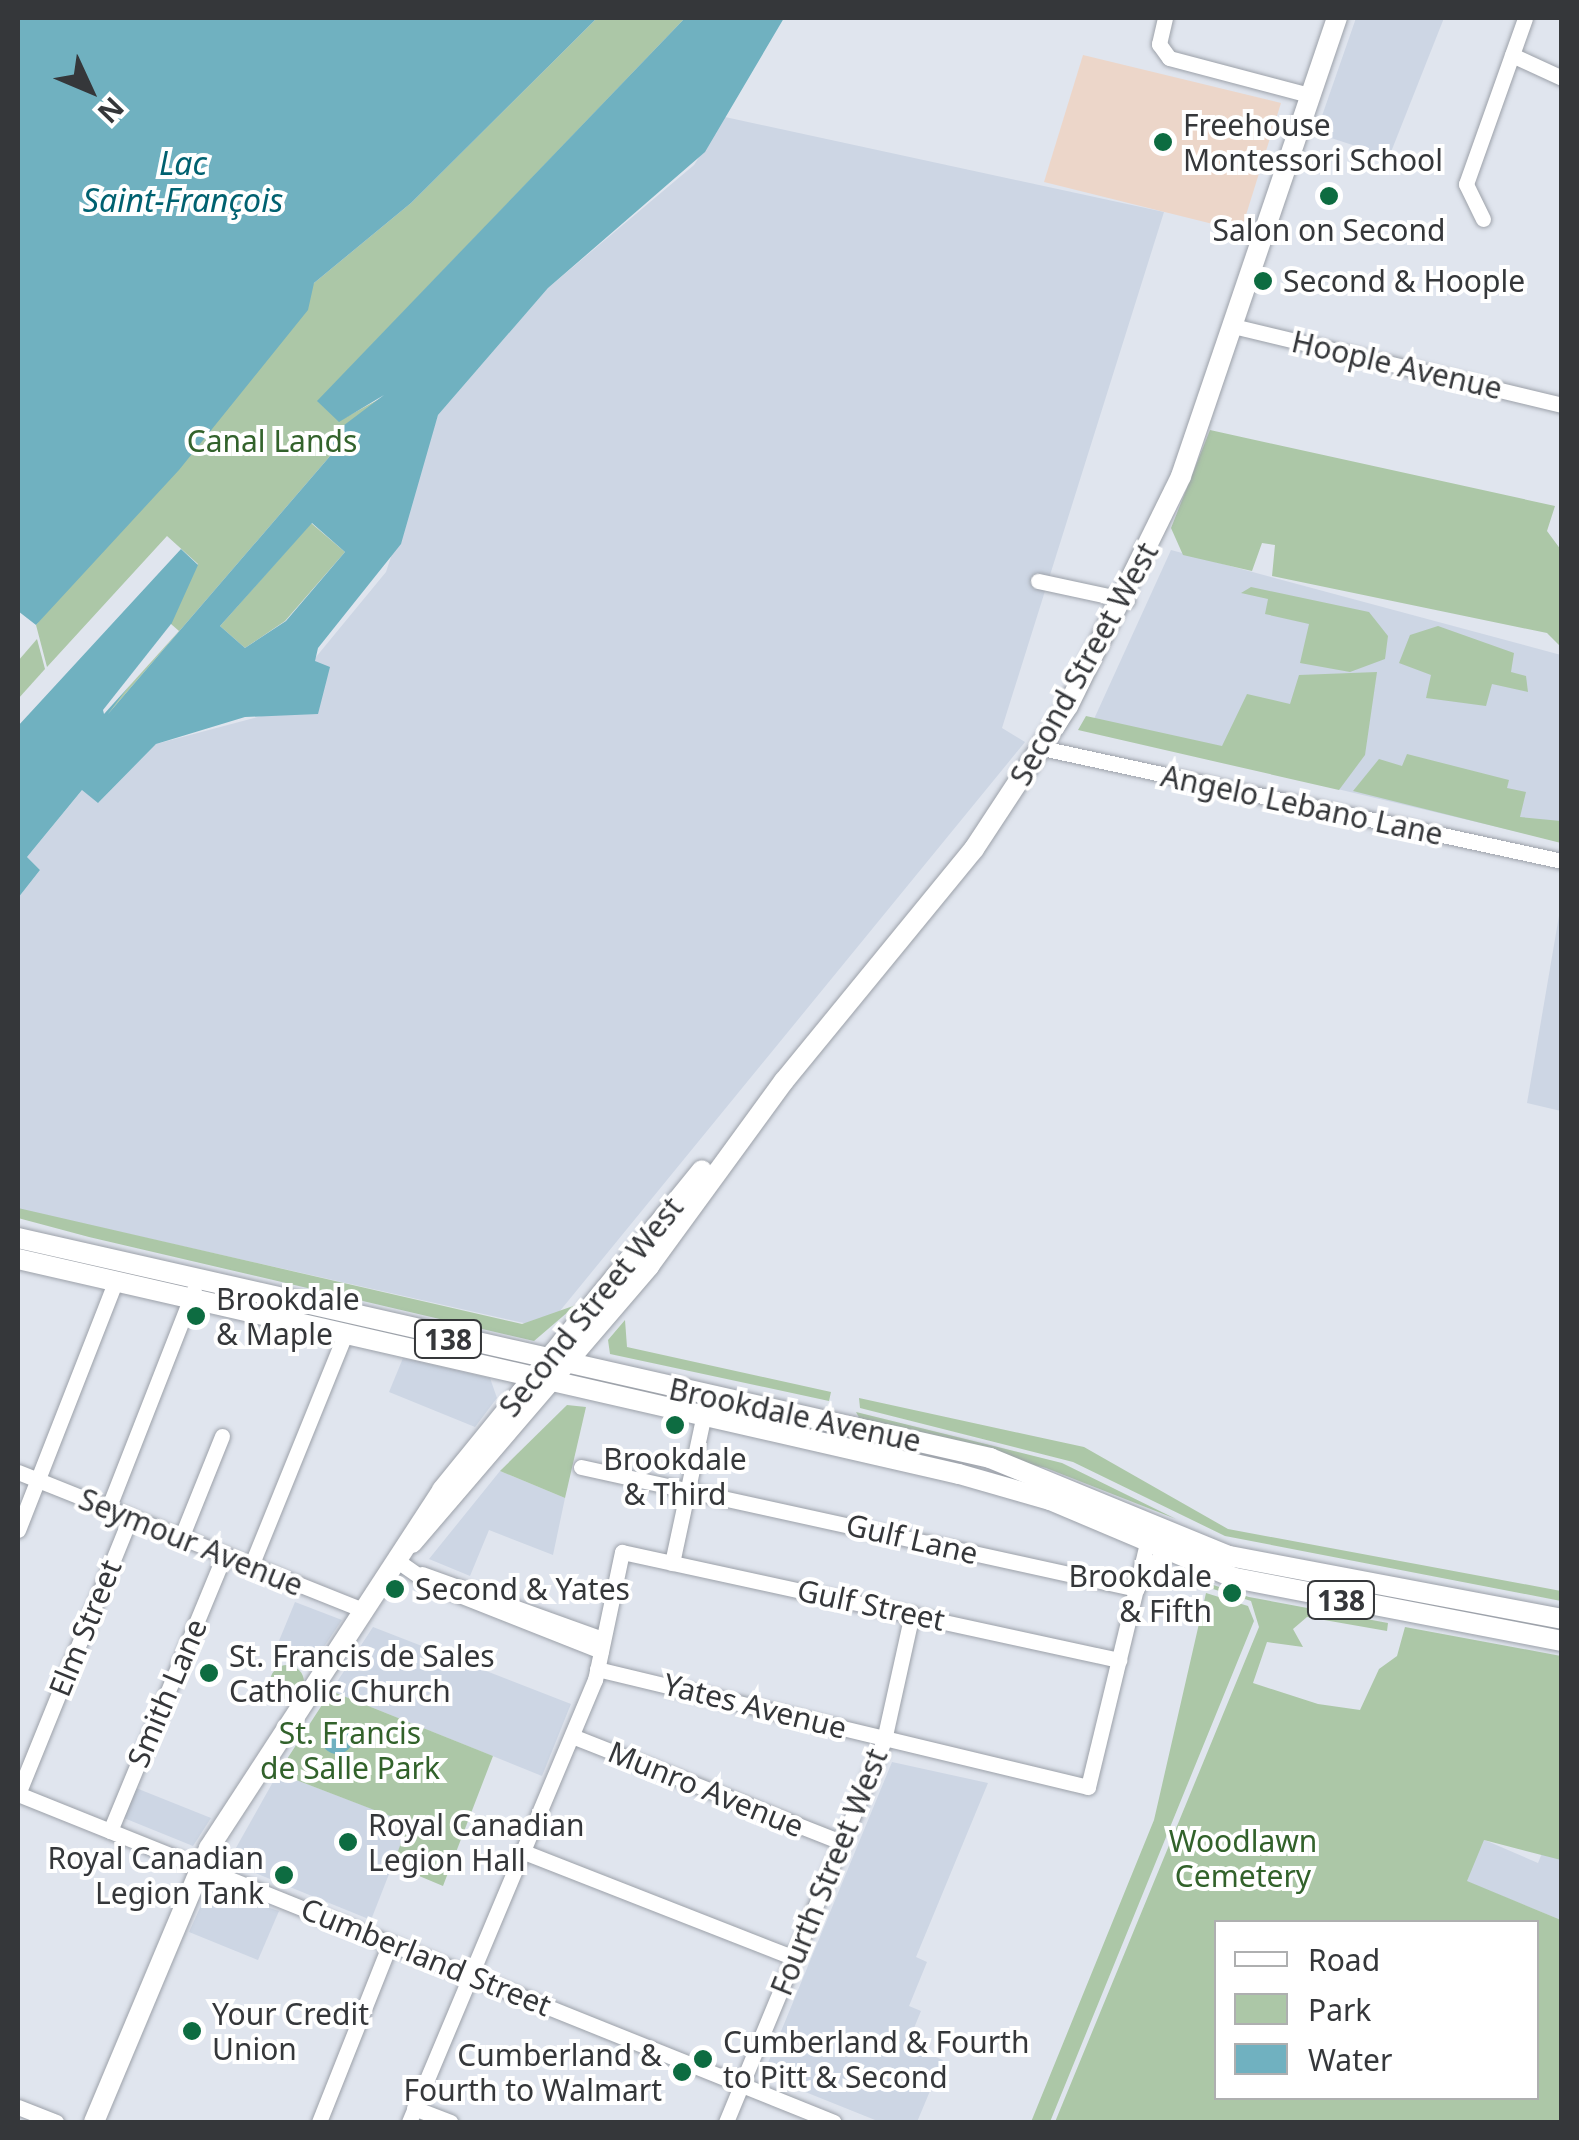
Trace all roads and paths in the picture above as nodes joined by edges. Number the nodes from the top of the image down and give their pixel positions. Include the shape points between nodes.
1 (1165, 18) edge
2 (1337, 18) edge
3 (1526, 18) edge
4 (1512, 55) junction
5 (1562, 78) edge
6 (1310, 96) junction
7 (1483, 219) dead end
8 (1232, 326) junction
9 (1562, 405) edge
10 (1038, 580) dead end
11 (1126, 600) junction
12 (1042, 748) junction
13 (1562, 861) edge
14 (784, 1081) junction
15 (18, 1238) edge
16 (18, 1259) edge
17 (115, 1283) junction
18 (194, 1292) junction
19 (611, 1314) junction
20 (343, 1339) junction
21 (558, 1363) junction
22 (622, 1377) junction
23 (543, 1382) junction
24 (704, 1418) junction
25 (830, 1431) junction
26 (222, 1436) dead end
27 (581, 1467) dead end
28 (18, 1472) edge
29 (38, 1480) junction
30 (688, 1490) junction
31 (108, 1509) junction
32 (130, 1518) junction
33 (18, 1530) edge
34 (1142, 1534) junction
35 (181, 1538) junction
36 (1170, 1544) junction
37 (224, 1556) junction
38 (399, 1562) junction
39 (672, 1563) junction
40 (250, 1566) junction
41 (1137, 1588) junction
42 (364, 1611) junction
43 (912, 1614) junction
44 (1562, 1619) edge
45 (1562, 1641) edge
46 (602, 1645) junction
47 (1119, 1660) junction
48 (597, 1669) junction
49 (572, 1736) junction
50 (884, 1740) junction
51 (18, 1794) edge
52 (110, 1831) junction
53 (841, 1842) junction
54 (524, 1852) junction
55 (200, 1866) junction
56 (390, 1944) junction
57 (794, 1958) junction
58 (473, 1975) junction
59 (742, 2085) junction
60 (18, 2107) edge
61 (412, 2115) edge
62 (56, 2122) edge
63 (94, 2122) edge
64 (319, 2122) edge
65 (450, 2122) edge
66 (726, 2122) edge
67 (834, 2122) edge

1 - 6 street via 1160,44 1169,58
2 - 6 main road, Second Street West
3 - 4 street
4 - 5 street
4 - 7 street via 1466,184
6 - 8 main road, Second Street West
8 - 9 street, Hoople Avenue
8 - 11 main road, Second Street West
10 - 11 street
11 - 12 main road, Second Street West
12 - 13 street, Angelo Lebano Lane
12 - 14 main road, Second Street West via 946,885
14 - 19 main road, Second Street West
14 - 21 main road, Second Street West
15 - 18 main road, Brookdale Avenue / 138
16 - 17 main road, Brookdale Avenue / 138
17 - 18 main road, Brookdale Avenue / 138
17 - 29 street
18 - 20 main road, Brookdale Avenue / 138
18 - 21 main road, Brookdale Avenue / 138
18 - 31 street
19 - 21 main road, Second Street West
19 - 22 main road via 598,1352
20 - 23 main road, Brookdale Avenue / 138
20 - 40 street
21 - 22 main road, Brookdale Avenue / 138
21 - 23 main road, Second Street West
22 - 25 main road, Brookdale Avenue / 138
23 - 24 main road, Brookdale Avenue / 138
23 - 38 main road, Second Street West via 442,1490
24 - 25 main road, Brookdale Avenue
24 - 30 street
25 - 34 main road, Brookdale Avenue
26 - 35 street
27 - 30 street, Gulf Lane
28 - 29 street, Seymour Avenue
29 - 31 street, Seymour Avenue
29 - 33 street
30 - 39 street
30 - 41 street, Gulf Lane
31 - 32 street, Seymour Avenue
32 - 35 street, Seymour Avenue
32 - 51 street, Elm Street
34 - 36 main road, Brookdale Avenue
34 - 41 street
35 - 37 street, Seymour Avenue
36 - 41 street
36 - 44 main road, Brookdale Avenue / 138
36 - 45 main road, Brookdale Avenue / 138 via 1272,1587
37 - 40 street, Seymour Avenue
37 - 52 street, Smith Lane
38 - 42 main road, Second Street West
38 - 46 street
39 - 43 street, Gulf Street
39 - 46 street, Gulf Street via 622,1552
40 - 42 street, Seymour Avenue
41 - 47 street
42 - 55 main road, Second Street West
43 - 47 street, Gulf Street
43 - 50 street, Fourth Street West
46 - 48 street
47 - 50 street, Yates Avenue via 1088,1787
48 - 49 street
48 - 50 street, Yates Avenue
49 - 53 street, Munro Avenue
49 - 54 street
50 - 53 street, Fourth Street West
51 - 52 street, Cumberland Street
52 - 55 street, Cumberland Street
53 - 57 street, Fourth Street West
54 - 57 street
54 - 58 street
55 - 56 street, Cumberland Street
55 - 63 main road, Second Street West
56 - 58 street, Cumberland Street
56 - 64 street
57 - 59 street, Fourth Street West
58 - 59 street, Cumberland Street
58 - 61 street
59 - 66 street, Fourth Street West
59 - 67 street, Cumberland Street
60 - 62 street
61 - 65 street

